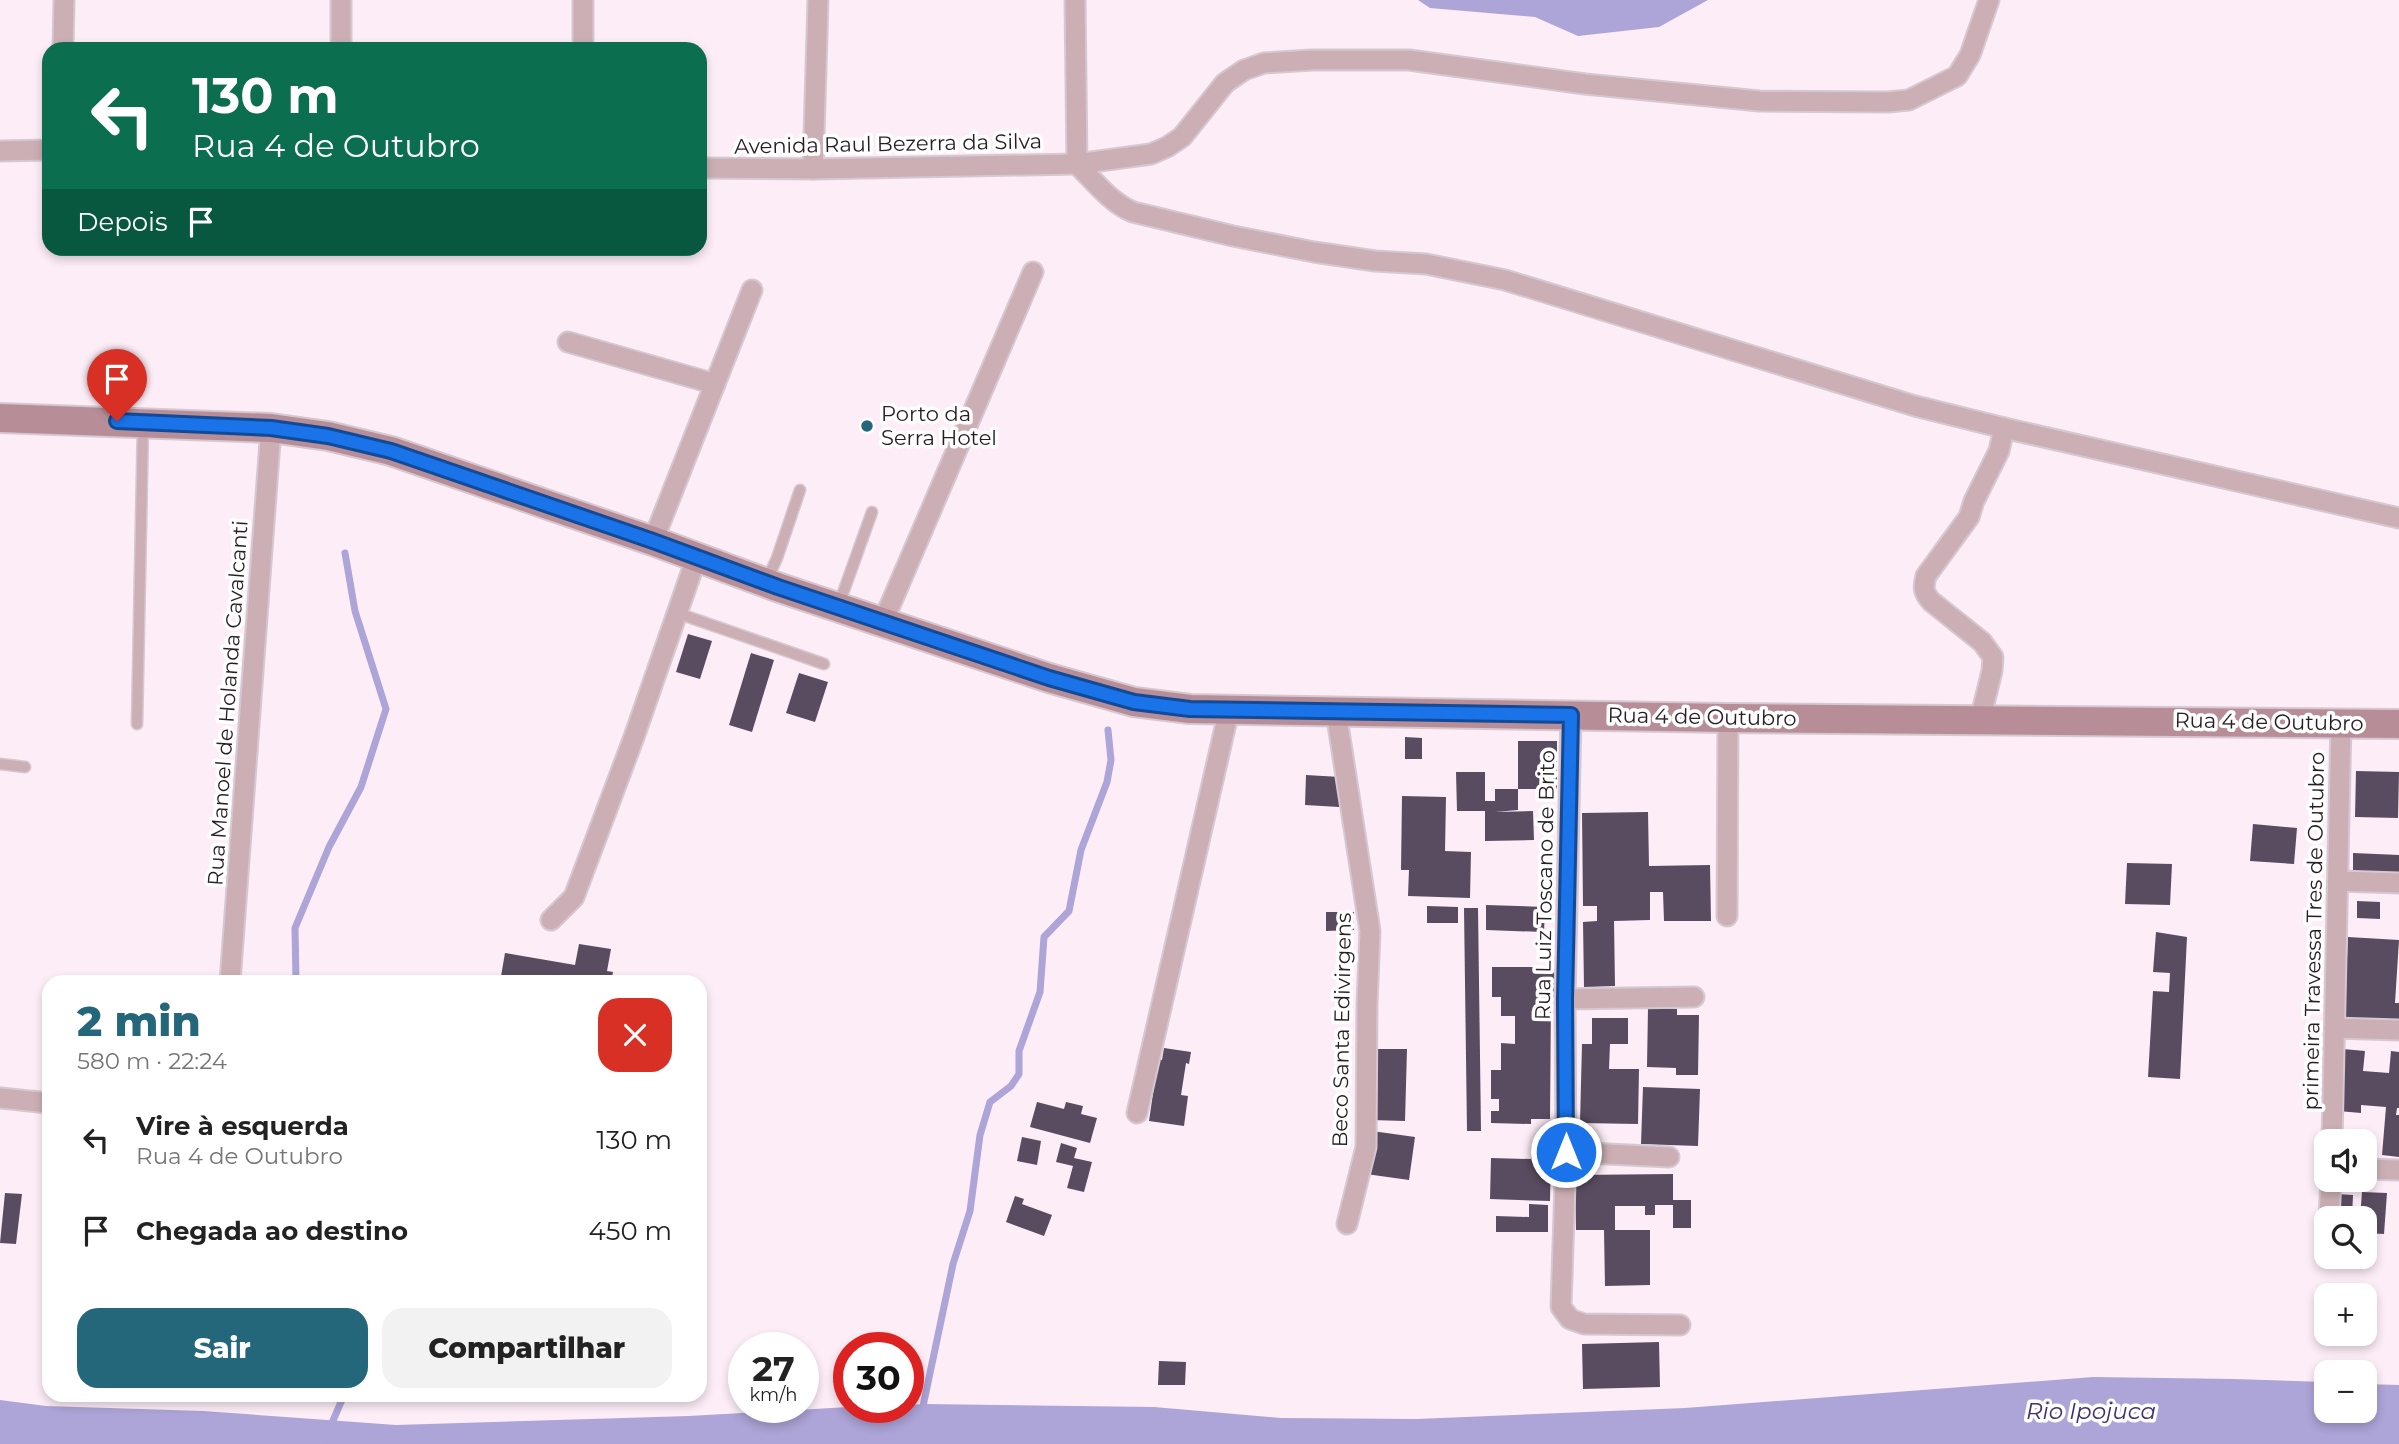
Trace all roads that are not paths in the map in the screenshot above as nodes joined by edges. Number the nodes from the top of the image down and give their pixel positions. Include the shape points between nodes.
1 (64, 0) edge
2 (341, 0) edge
3 (583, 0) edge
4 (818, 0) edge
5 (1075, 0) edge
6 (1989, 0) edge
7 (63, 42) edge
8 (341, 42) edge
9 (583, 42) edge
10 (0, 150) edge
11 (42, 150) edge
12 (1077, 164) junction
13 (707, 168) edge
14 (813, 169) junction
15 (1033, 272) dead end
16 (752, 290) dead end
17 (568, 342) dead end
18 (715, 384) junction
19 (0, 418) edge
20 (143, 423) junction
21 (271, 428) junction
22 (2004, 428) junction
23 (800, 490) dead end
24 (872, 512) dead end
25 (2399, 518) edge
26 (653, 541) junction
27 (696, 556) junction
28 (766, 582) junction
29 (838, 607) junction
30 (677, 613) junction
31 (883, 622) junction
32 (824, 664) dead end
33 (1229, 710) junction
34 (1336, 712) junction
35 (1571, 715) junction
36 (1728, 718) junction
37 (1980, 720) junction
38 (2341, 723) junction
39 (137, 724) dead end
40 (2399, 724) edge
41 (0, 764) edge
42 (25, 766) dead end
43 (2339, 881) junction
44 (2399, 883) edge
45 (1727, 916) dead end
46 (551, 920) dead end
47 (231, 975) edge
48 (1694, 997) dead end
49 (1565, 999) junction
50 (2333, 1028) junction
51 (2399, 1030) edge
52 (0, 1098) edge
53 (42, 1102) edge
54 (1137, 1113) dead end
55 (2332, 1129) edge
56 (1566, 1152) junction
57 (1669, 1157) dead end
58 (2377, 1169) edge
59 (2399, 1170) edge
60 (1347, 1224) dead end
61 (1680, 1325) dead end

1 - 7 street
2 - 8 street
3 - 9 street
4 - 14 street
5 - 12 street
6 - 12 street, Avenida Raul Bezerra da Silva via 1970,55 1957,76 1909,100 1759,101 1409,60 1264,63 1225,83 1182,137 1167,147
10 - 11 street
12 - 14 street, Avenida Raul Bezerra da Silva
12 - 22 street via 1122,208 1133,212 1314,252 1426,264 1505,280 1915,406
13 - 14 street, Avenida Raul Bezerra da Silva
15 - 31 street
16 - 18 street
17 - 18 street
18 - 26 street
19 - 20 main road, Rua 4 de Outubro
20 - 21 main road, Rua 4 de Outubro
20 - 39 lane
21 - 26 main road, Rua 4 de Outubro via 391,451
21 - 47 street, Rua Manoel de Holanda Cavalcanti
22 - 25 street
22 - 37 street via 1999,451 1969,517 1923,586 1925,595 1983,642 1993,657
23 - 28 lane
24 - 29 lane
26 - 27 main road, Rua 4 de Outubro
27 - 28 main road, Rua 4 de Outubro
27 - 30 street
28 - 29 main road, Rua 4 de Outubro
29 - 31 main road, Rua 4 de Outubro
30 - 32 lane
30 - 46 street via 573,897
31 - 33 main road, Rua 4 de Outubro via 1134,702
33 - 34 main road, Rua 4 de Outubro
33 - 54 street
34 - 35 main road, Rua 4 de Outubro
34 - 60 street, Beco Santa Edivirgens via 1370,931 1366,1147
35 - 36 main road, Rua 4 de Outubro
35 - 49 street, Rua Luiz Toscano de Brito
36 - 37 main road, Rua 4 de Outubro
36 - 45 street
37 - 38 main road, Rua 4 de Outubro
38 - 40 main road, Rua 4 de Outubro
38 - 43 street, primeira Travessa Tres de Outubro
41 - 42 lane
43 - 44 street
43 - 50 street, primeira Travessa Tres de Outubro
48 - 49 street
49 - 56 street, Rua Luiz Toscano de Brito
50 - 51 street
50 - 55 street, primeira Travessa Tres de Outubro
52 - 53 street
56 - 57 street
56 - 61 street, Rua Luiz Toscano de Brito via 1561,1307 1570,1319 1584,1324
58 - 59 street

